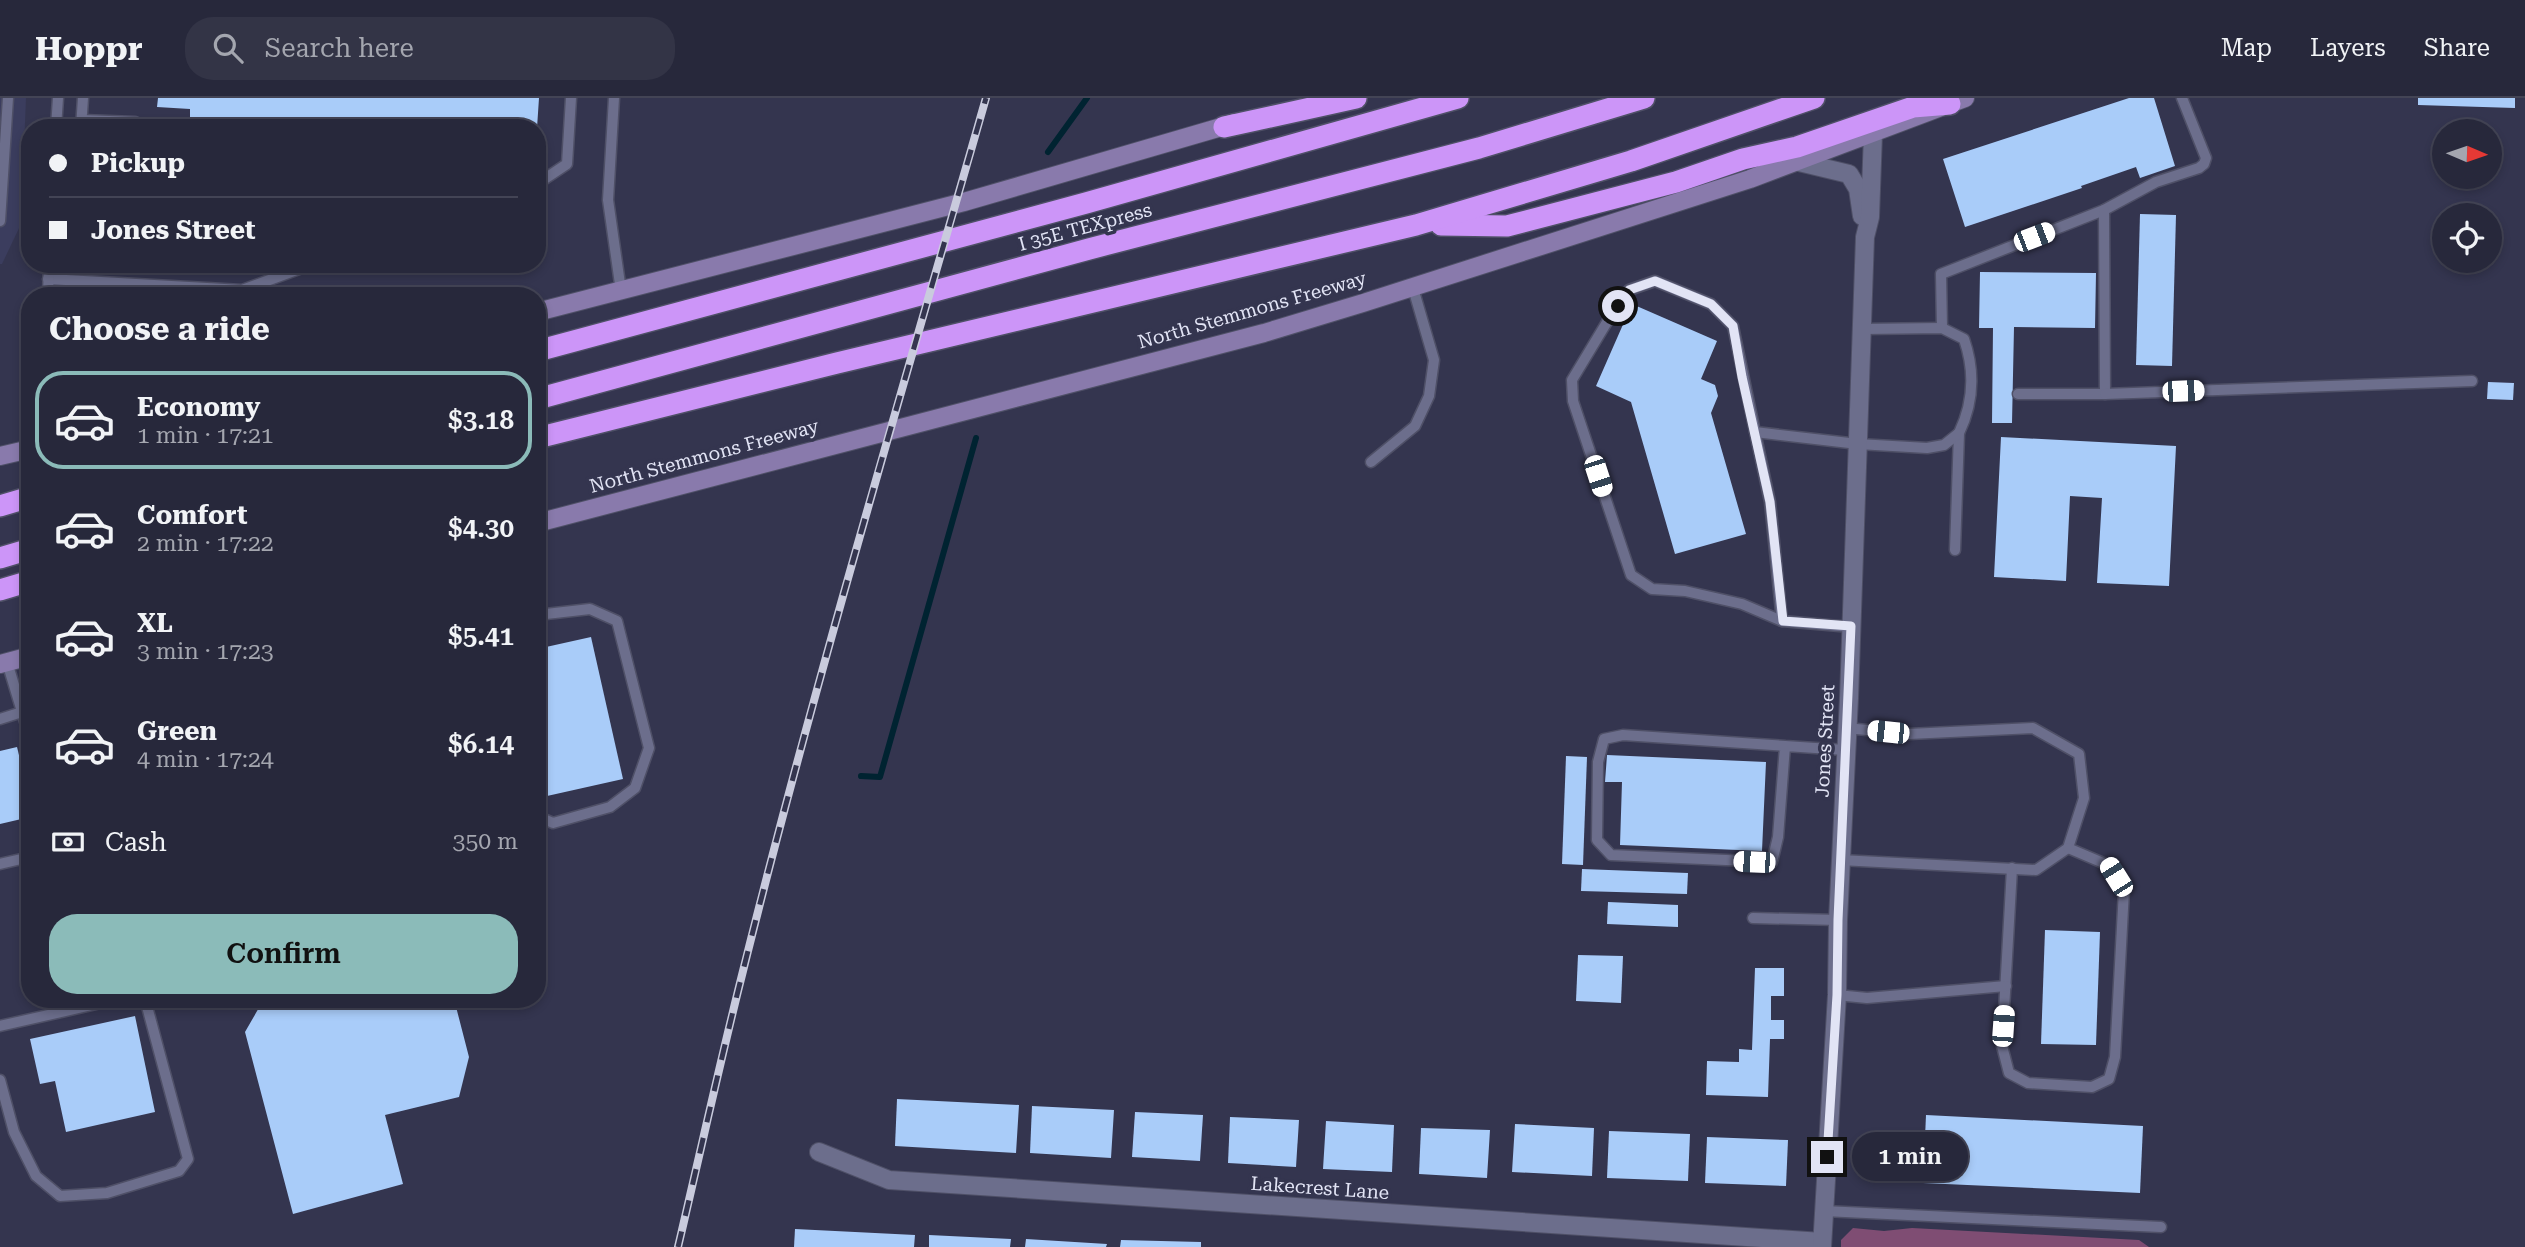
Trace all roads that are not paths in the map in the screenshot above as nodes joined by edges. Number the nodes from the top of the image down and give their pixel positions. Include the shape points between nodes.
1 (8, 98) edge
2 (58, 98) edge
3 (83, 98) edge
4 (571, 98) edge
5 (614, 98) edge
6 (1307, 98) edge
7 (1356, 98) edge
8 (1458, 98) edge
9 (1644, 98) edge
10 (1814, 98) edge
11 (2182, 98) edge
12 (1957, 101) edge
13 (57, 119) edge
14 (82, 119) edge
15 (1224, 127) junction
16 (1873, 134) junction
17 (1799, 162) junction
18 (546, 174) edge
19 (2104, 210) junction
20 (0, 221) edge
21 (1416, 225) junction
22 (1865, 237) junction
23 (48, 273) edge
24 (277, 273) edge
25 (48, 279) junction
26 (48, 287) edge
27 (189, 287) edge
28 (248, 287) edge
29 (1413, 288) junction
30 (621, 291) junction
31 (546, 310) edge
32 (1942, 328) junction
33 (1863, 329) junction
34 (546, 349) edge
35 (2472, 381) dead end
36 (2018, 394) dead end
37 (2105, 394) junction
38 (546, 397) edge
39 (1755, 432) junction
40 (1959, 433) junction
41 (546, 436) edge
42 (1858, 444) junction
43 (21, 451) edge
44 (0, 456) edge
45 (1371, 462) dead end
46 (21, 500) edge
47 (0, 506) edge
48 (546, 521) edge
49 (1955, 550) dead end
50 (21, 552) edge
51 (0, 558) edge
52 (21, 584) edge
53 (0, 590) edge
54 (546, 611) edge
55 (1783, 621) junction
56 (1851, 626) junction
57 (21, 658) edge
58 (4, 663) edge
59 (21, 709) edge
60 (21, 712) edge
61 (0, 719) edge
62 (1846, 728) junction
63 (1785, 746) junction
64 (1845, 750) junction
65 (546, 820) edge
66 (2068, 848) junction
67 (21, 859) edge
68 (1840, 860) junction
69 (0, 864) edge
70 (2012, 869) junction
71 (1753, 918) dead end
72 (1838, 920) junction
73 (2006, 986) junction
74 (1837, 995) junction
75 (79, 1008) edge
76 (147, 1008) edge
77 (0, 1026) edge
78 (0, 1080) edge
79 (820, 1153) dead end
80 (1824, 1212) junction
81 (2161, 1227) dead end
82 (1822, 1245) edge

1 - 20 lane
2 - 13 lane
3 - 14 lane
4 - 18 lane via 567,164
5 - 30 lane via 608,200
6 - 15 main road
7 - 15 highway
8 - 34 highway
9 - 38 highway, I 35E TEXpress via 1479,148
10 - 21 highway, North Stemmons Freeway via 1631,161
11 - 19 lane via 2206,158 2204,164
12 - 16 main road, North Stemmons Freeway
12 - 21 highway via 1913,107 1797,147 1507,226
15 - 30 main road via 964,202
16 - 17 main road, North Stemmons Freeway
16 - 22 street, Jones Street
17 - 22 street, Jones Street via 1849,174 1858,189
17 - 29 main road, North Stemmons Freeway
19 - 32 lane via 1941,274
19 - 37 lane
21 - 41 highway, North Stemmons Freeway
22 - 33 street, Jones Street
23 - 25 lane
24 - 28 lane
25 - 26 lane
25 - 27 lane
29 - 45 lane via 1434,360 1429,396 1415,426
29 - 48 main road, North Stemmons Freeway via 1264,332
30 - 31 main road
32 - 33 lane
32 - 40 lane via 1964,339 1970,357 1971,400
33 - 42 street, Jones Street
35 - 37 lane
36 - 37 lane
39 - 42 lane
39 - 55 lane via 1770,502
39 - 55 lane via 1733,326 1711,304 1655,281 1629,290 1572,380 1573,401 1630,575 1652,589 1742,604
40 - 42 lane via 1944,444 1927,448
40 - 49 lane
42 - 56 street, Jones Street
43 - 44 main road
46 - 47 highway
50 - 51 highway
52 - 53 highway
54 - 65 lane via 590,609 617,621 649,748 635,788 610,807 553,823
55 - 56 lane
56 - 62 street, Jones Street
57 - 58 main road
58 - 59 lane
60 - 61 lane
62 - 64 street, Jones Street
62 - 66 lane via 1909,734 2033,729 2079,754 2084,798
63 - 63 lane via 1623,735 1604,739 1598,762 1597,840 1611,855 1772,862
63 - 64 lane
64 - 68 street, Jones Street
66 - 70 lane via 2036,870
66 - 73 lane via 2108,865 2124,890 2115,1057 2109,1079 2092,1087 2028,1083 2009,1073 2002,1046
67 - 69 lane
68 - 70 lane
68 - 72 street, Jones Street
70 - 73 lane
71 - 72 lane
72 - 74 street, Jones Street
73 - 74 lane via 1867,998
74 - 80 street, Jones Street
75 - 77 lane
76 - 78 lane via 188,1159 180,1171 107,1192 60,1196 36,1176 14,1132
79 - 82 street, Lakecrest Lane via 889,1180
80 - 81 lane
80 - 82 street, Jones Street

